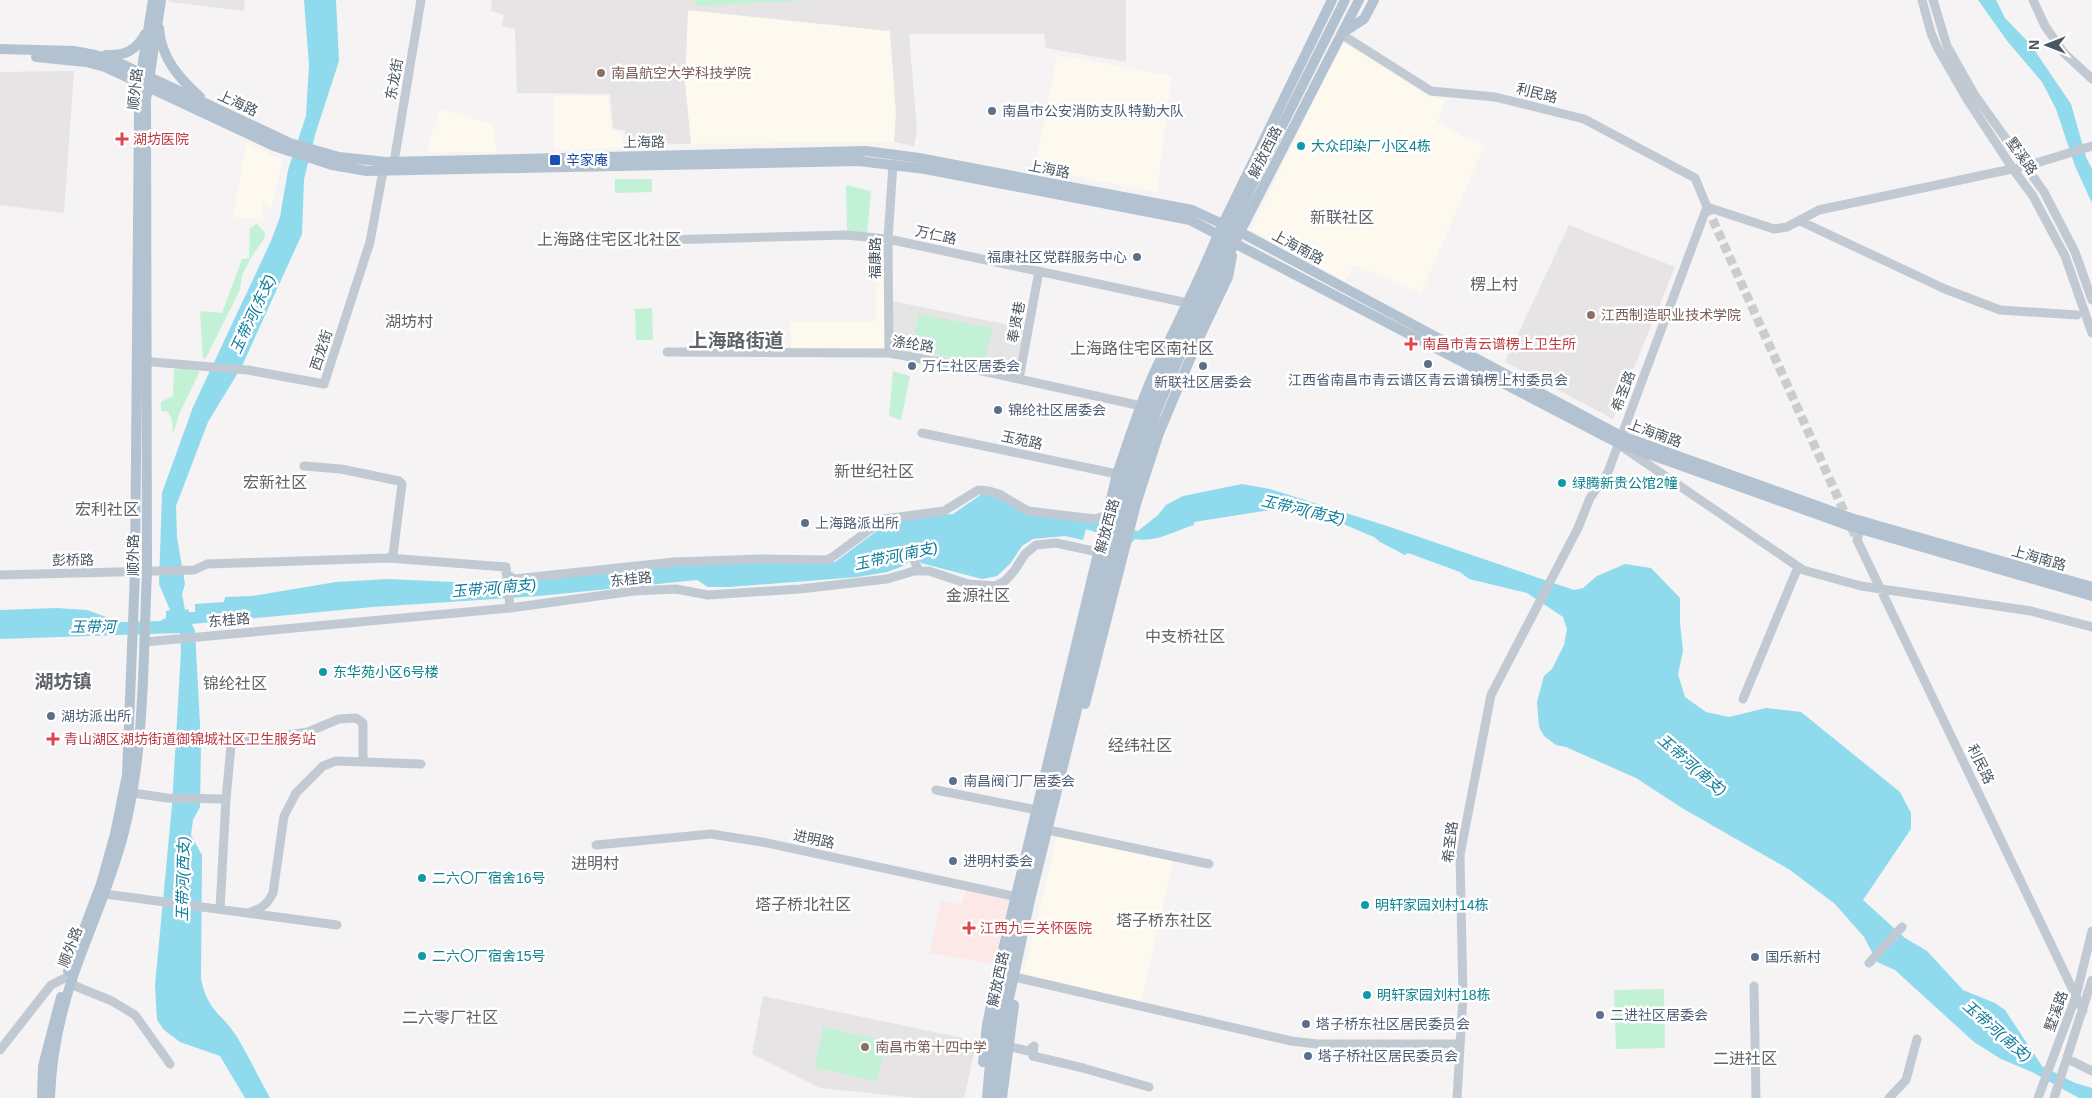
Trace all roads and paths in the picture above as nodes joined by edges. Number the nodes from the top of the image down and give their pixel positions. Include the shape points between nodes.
1 (153, 0) edge
2 (161, 0) edge
3 (421, 0) edge
4 (1332, 0) edge
5 (1345, 0) edge
6 (1358, 0) edge
7 (1374, 0) edge
8 (1922, 0) edge
9 (1933, 0) edge
10 (2033, 0) edge
11 (158, 16) junction
12 (148, 27) junction
13 (1341, 34) junction
14 (0, 50) edge
15 (0, 55) edge
16 (95, 55) junction
17 (2092, 79) edge
18 (145, 81) junction
19 (208, 105) junction
20 (2092, 146) edge
21 (291, 147) junction
22 (335, 161) junction
23 (394, 162) junction
24 (894, 164) junction
25 (2026, 166) junction
26 (2013, 169) junction
27 (383, 171) junction
28 (1707, 207) junction
29 (1800, 220) junction
30 (1231, 228) junction
31 (1226, 238) junction
32 (888, 239) junction
33 (665, 240) dead end
34 (1039, 271) junction
35 (2092, 300) edge
36 (1192, 304) junction
37 (2077, 315) dead end
38 (2092, 333) edge
39 (667, 352) dead end
40 (889, 353) junction
41 (142, 361) junction
42 (1019, 379) junction
43 (1145, 406) junction
44 (922, 433) dead end
45 (1620, 439) junction
46 (304, 466) dead end
47 (1117, 474) junction
48 (1111, 513) junction
49 (1860, 529) junction
50 (1109, 549) junction
51 (912, 556) dead end
52 (388, 558) junction
53 (1798, 567) junction
54 (152, 571) junction
55 (919, 571) junction
56 (136, 572) junction
57 (506, 573) junction
58 (0, 575) edge
59 (2092, 587) edge
60 (1881, 588) junction
61 (2092, 596) edge
62 (510, 605) junction
63 (2092, 628) edge
64 (145, 642) junction
65 (1743, 699) dead end
66 (363, 762) junction
67 (421, 764) dead end
68 (936, 790) dead end
69 (133, 793) junction
70 (226, 799) junction
71 (1036, 810) junction
72 (1053, 831) junction
73 (596, 844) dead end
74 (1209, 864) dead end
75 (105, 894) junction
76 (1019, 897) junction
77 (217, 908) junction
78 (248, 913) junction
79 (337, 925) dead end
80 (1902, 927) dead end
81 (2092, 931) edge
82 (1869, 963) dead end
83 (1017, 973) junction
84 (69, 979) junction
85 (2092, 980) edge
86 (1754, 986) dead end
87 (2076, 996) junction
88 (2083, 1011) junction
89 (1917, 1039) dead end
90 (1006, 1042) junction
91 (1460, 1044) junction
92 (0, 1050) edge
93 (2067, 1061) junction
94 (170, 1064) dead end
95 (2092, 1071) edge
96 (1149, 1087) dead end
97 (2038, 1097) edge
98 (2055, 1097) edge
99 (42, 1098) edge
100 (50, 1098) edge
101 (980, 1098) edge
102 (987, 1098) edge
103 (994, 1098) edge
104 (1000, 1098) edge
105 (1457, 1098) edge
106 (1756, 1098) edge
107 (1889, 1098) edge

1 - 12 main road, 顺外路
2 - 11 main road, 顺外路
3 - 23 street, 东龙街
4 - 30 main road
5 - 30 main road, 解放西路
6 - 13 main road, 解放西路
7 - 13 main road via 1364,19
8 - 26 street, 墅溪路 via 1937,48
9 - 25 street, 墅溪路 via 1947,46 1974,94
10 - 17 street via 2064,53
11 - 18 main road, 顺外路
11 - 19 main road via 163,47 170,65
12 - 16 main road via 140,43 131,51 122,55
12 - 18 main road, 顺外路
13 - 28 street, 利民路 via 1430,91 1495,97 1584,119 1695,178
13 - 30 main road, 解放西路
14 - 16 main road, 上海路
15 - 18 main road, 上海路 via 86,62
16 - 18 main road, 上海路 via 110,59
18 - 19 main road, 上海路
18 - 21 main road, 上海路 via 274,146
18 - 41 main road, 顺外路
19 - 21 main road, 上海路
20 - 25 street
21 - 22 main road, 上海路
22 - 23 main road, 上海路
22 - 27 main road, 上海路 via 367,171
23 - 30 main road, 上海路 via 866,152 919,158 1192,210
24 - 27 main road, 上海路 via 859,161
24 - 31 main road, 上海路 via 1190,220
24 - 32 street, 福康路
25 - 26 street
25 - 35 street, 墅溪路 via 2044,192 2075,252
26 - 29 street via 1819,210
26 - 38 street, 墅溪路 via 2033,196 2066,256
27 - 41 street, 西龙街 via 370,242 324,384 248,370
28 - 29 street via 1774,229
28 - 45 street, 希圣路
29 - 37 street via 1945,289 2000,310
30 - 31 main road, 解放西路
30 - 45 main road, 上海南路
31 - 36 main road via 1206,266
31 - 45 main road, 上海南路
31 - 50 main road, 解放西路 via 1157,410 1134,478 1131,506
32 - 33 street, 万仁路 via 846,235
32 - 34 street, 万仁路
32 - 40 street, 福康路
34 - 36 street, 万仁路
34 - 42 street, 奉贤巷
36 - 43 main road
39 - 40 street, 涤纶路
40 - 42 street, 涤纶路
41 - 54 main road, 顺外路
41 - 56 main road, 顺外路
42 - 43 street, 涤纶路
43 - 47 main road
43 - 48 main road, 解放西路 via 1126,475
44 - 47 street, 玉苑路
45 - 49 main road, 上海南路
45 - 53 street, 上海南路
45 - 59 main road, 上海南路 via 1851,518
45 - 91 street, 希圣路 via 1608,472 1590,498 1578,528 1491,695 1460,855 1463,997
46 - 52 street via 342,469 402,484 395,547 393,555
47 - 48 main road
48 - 50 main road
48 - 57 street via 1095,519 1028,511 998,494 978,490 944,510 884,519 826,560 674,562 514,579
49 - 60 street, 利民路 via 1857,540
49 - 61 main road, 上海南路
50 - 55 street, 东桂路 via 1056,543 1036,545 1005,581 995,586 968,584 929,571
50 - 71 main road
50 - 72 main road
50 - 76 main road, 解放西路
50 - 83 main road, 解放西路
51 - 55 street
52 - 54 street, 彭桥路 via 207,564 194,570
52 - 57 street, 彭桥路 via 506,568
53 - 60 street, 上海南路 via 1861,586
53 - 65 street
54 - 56 street, 彭桥路
54 - 64 main road, 顺外路 via 145,609
55 - 62 street, 东桂路 via 887,579 800,589 708,595 676,589 634,591
56 - 58 street, 彭桥路
56 - 84 main road, 顺外路 via 127,775 101,884
57 - 62 street
60 - 63 street, 上海南路 via 2031,611
60 - 87 street, 利民路
62 - 64 street, 东桂路
64 - 69 main road, 顺外路
66 - 67 street
66 - 70 street via 363,724 356,718 339,719 308,732 234,743 229,755
66 - 78 street via 336,761 322,766 296,793 284,816 273,893 261,908
68 - 71 street
69 - 70 street via 167,798
69 - 75 main road, 顺外路
70 - 77 street
71 - 76 main road
72 - 74 street
72 - 83 main road
73 - 76 street, 进明路 via 711,834
75 - 77 street
75 - 84 main road, 顺外路
76 - 101 main road via 987,1025
76 - 102 main road, 解放西路 via 996,1019
77 - 78 street
78 - 79 street
80 - 82 street
81 - 87 street, 墅溪路
83 - 90 main road
83 - 91 street via 1290,1041 1317,1044
83 - 103 main road, 解放西路 via 1000,1036
84 - 92 street via 51,985
84 - 94 street via 75,986 112,1001 135,1015
84 - 99 main road, 顺外路 via 43,1066
84 - 100 main road, 顺外路 via 51,1065
85 - 88 street, 墅溪路
86 - 106 street
87 - 88 street, 利民路
87 - 97 street, 墅溪路
88 - 93 street, 墅溪路
89 - 107 street via 1906,1080
90 - 96 street via 1028,1051 1034,1046 1032,1056
90 - 104 main road
91 - 105 street, 希圣路
93 - 95 street
93 - 98 street, 墅溪路

